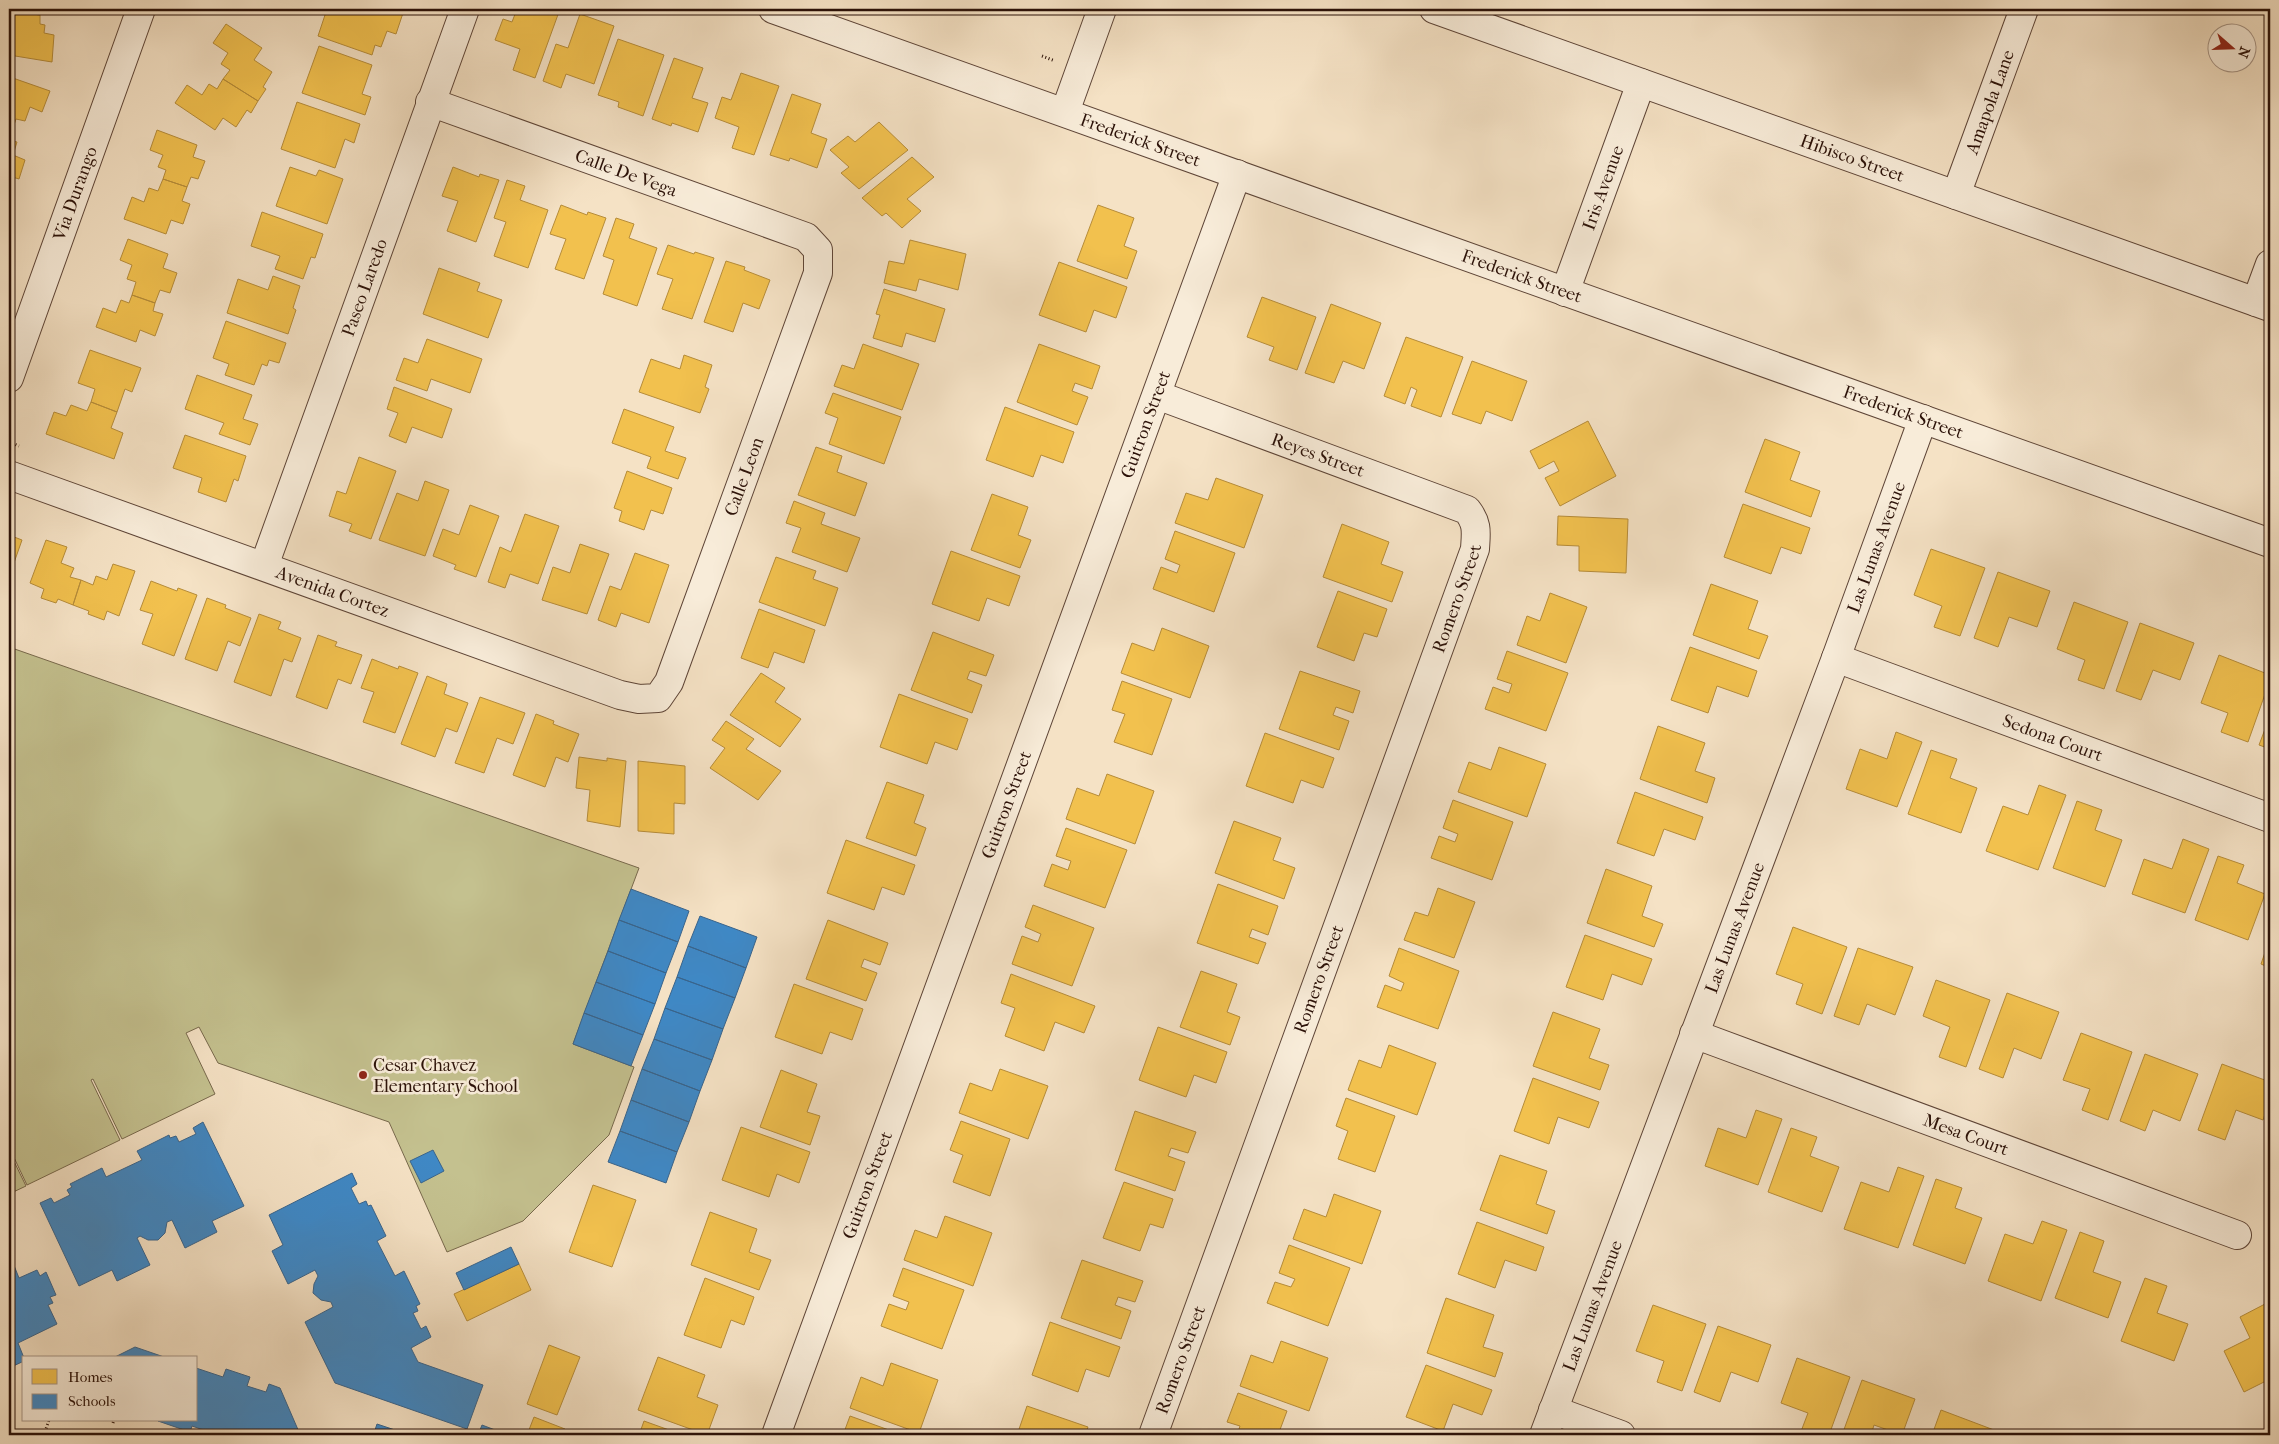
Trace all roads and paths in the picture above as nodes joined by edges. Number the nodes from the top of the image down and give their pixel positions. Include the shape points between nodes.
1 (140, 9) edge
2 (465, 9) edge
3 (774, 9) edge
4 (1102, 9) edge
5 (1434, 9) edge
6 (2024, 9) edge
7 (1642, 83) junction
8 (430, 102) junction
9 (1065, 112) junction
10 (1237, 174) junction
11 (1956, 195) junction
12 (818, 250) joint
13 (2270, 264) edge
14 (1565, 292) junction
15 (2263, 304) edge
16 (9, 378) edge
17 (1157, 395) junction
18 (1923, 419) junction
19 (9, 442) edge
20 (19, 446) dead end
21 (9, 475) edge
22 (1475, 520) joint
23 (2270, 543) edge
24 (264, 566) junction
25 (1836, 658) junction
26 (658, 698) joint
27 (2270, 818) edge
28 (1694, 1034) junction
29 (2237, 1235) dead end
30 (1553, 1410) junction
31 (48, 1422) edge
32 (44, 1435) edge
33 (776, 1435) edge
34 (1153, 1435) edge
35 (1544, 1435) edge
36 (1621, 1435) edge

1 - 16 street, Via Durango
2 - 8 street, Paseo Laredo
3 - 9 street, Frederick Street
4 - 9 street
5 - 7 street, Hibisco Street
6 - 11 street, Amapola Lane
7 - 11 street, Hibisco Street
7 - 14 street, Iris Avenue
8 - 12 street, Calle De Vega via 806,237
8 - 24 street, Paseo Laredo
9 - 10 street, Frederick Street
10 - 14 street, Frederick Street
10 - 17 street, Guitron Street
11 - 15 street, Hibisco Street
12 - 26 street, Calle Leon via 818,273 669,682
13 - 15 street
14 - 18 street, Frederick Street
17 - 22 street, Reyes Street via 1453,504 1467,510
17 - 33 street, Guitron Street
18 - 23 street, Frederick Street
18 - 25 street, Las Lunas Avenue
19 - 20 path
21 - 24 street, Avenida Cortez
22 - 34 street, Romero Street via 1475,549
24 - 26 street, Avenida Cortez via 620,695
25 - 27 street, Sedona Court
25 - 28 street, Las Lunas Avenue
28 - 29 street, Mesa Court
28 - 30 street, Las Lunas Avenue
30 - 35 street, Las Lunas Avenue
30 - 36 street
31 - 32 path

